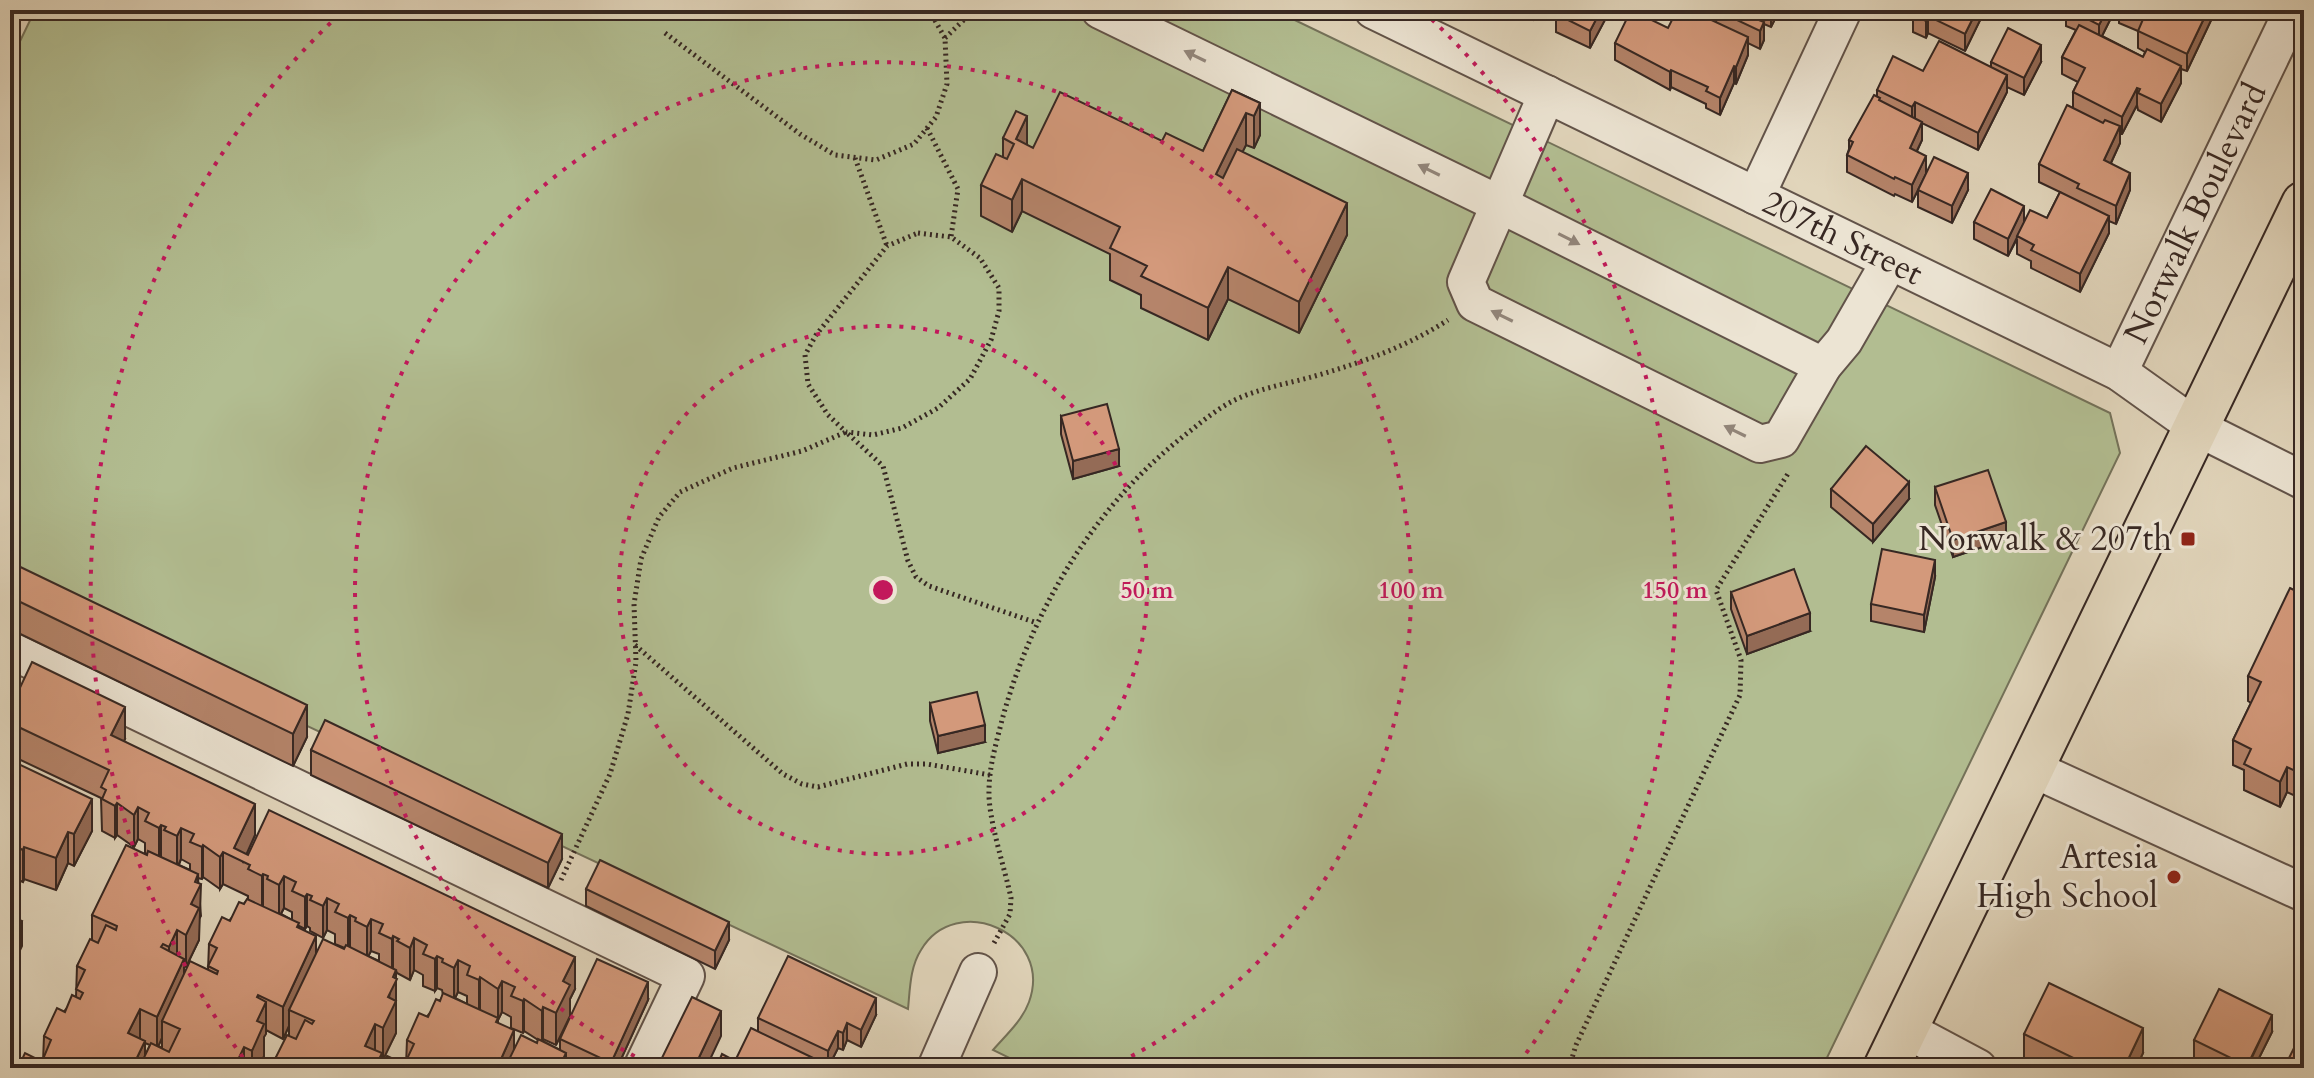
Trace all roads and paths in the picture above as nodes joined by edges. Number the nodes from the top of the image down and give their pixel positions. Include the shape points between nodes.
1 (929, 10) edge
2 (974, 10) edge
3 (1100, 10) edge
4 (1843, 10) edge
5 (2293, 10) edge
6 (1386, 13) edge
7 (665, 33) dead end
8 (945, 38) junction
9 (1547, 94) junction
10 (927, 128) junction
11 (855, 158) junction
12 (1756, 196) junction
13 (1499, 204) junction
14 (2304, 204) edge
15 (951, 237) junction
16 (887, 246) junction
17 (1890, 261) junction
18 (1475, 303) junction
19 (1823, 366) junction
20 (2119, 372) junction
21 (2196, 427) junction
22 (846, 432) junction
23 (1781, 439) junction
24 (2304, 481) edge
25 (1037, 623) junction
26 (635, 645) junction
27 (10, 650) edge
28 (2031, 768) junction
29 (990, 775) junction
30 (2304, 893) edge
31 (547, 909) junction
32 (978, 972) joint
33 (1905, 1029) junction
34 (642, 1068) edge
35 (936, 1068) edge
36 (1569, 1068) edge
37 (1886, 1068) edge
38 (1978, 1068) edge

1 - 8 path
2 - 8 path
13 -> 3 street
4 - 12 street
5 - 20 street, Norwalk Boulevard
6 - 9 street, 207th Street
7 - 11 path via 800,134 835,155
8 - 10 path via 947,84
9 - 12 street, 207th Street
9 - 13 street
10 - 11 path via 914,144 889,155
10 - 15 path via 958,189
11 - 16 path
12 - 17 street, 207th Street
13 - 18 street via 1466,282
13 -> 19 street
14 - 21 main road
15 - 16 path via 918,233
15 - 22 path via 980,258 999,288 991,340 970,379 938,408 887,432
16 - 22 path via 805,355 808,384
17 - 19 street via 1844,341
17 - 20 street, 207th Street
23 -> 18 street via 1760,444
18 - 25 path via 1392,351 1263,390 1213,413 1142,472 1112,507 1071,562
19 - 23 street
20 - 21 street, 207th Street
21 - 24 street, 207th Street
21 - 28 main road
22 - 25 path via 883,466 916,577
22 - 26 path via 802,451 733,468 680,492 659,517 641,559
23 - 36 path via 1797,458 1716,590 1741,660 1740,695
25 - 29 path via 1007,701
26 - 29 path via 783,774 802,784 818,787 907,764
26 - 31 path via 628,714 610,774
27 - 31 street
28 - 30 street
28 - 33 main road
29 - 32 path via 988,795 1011,898 1010,914
31 - 34 street via 686,976
32 - 35 street
33 - 37 main road
33 - 38 street

